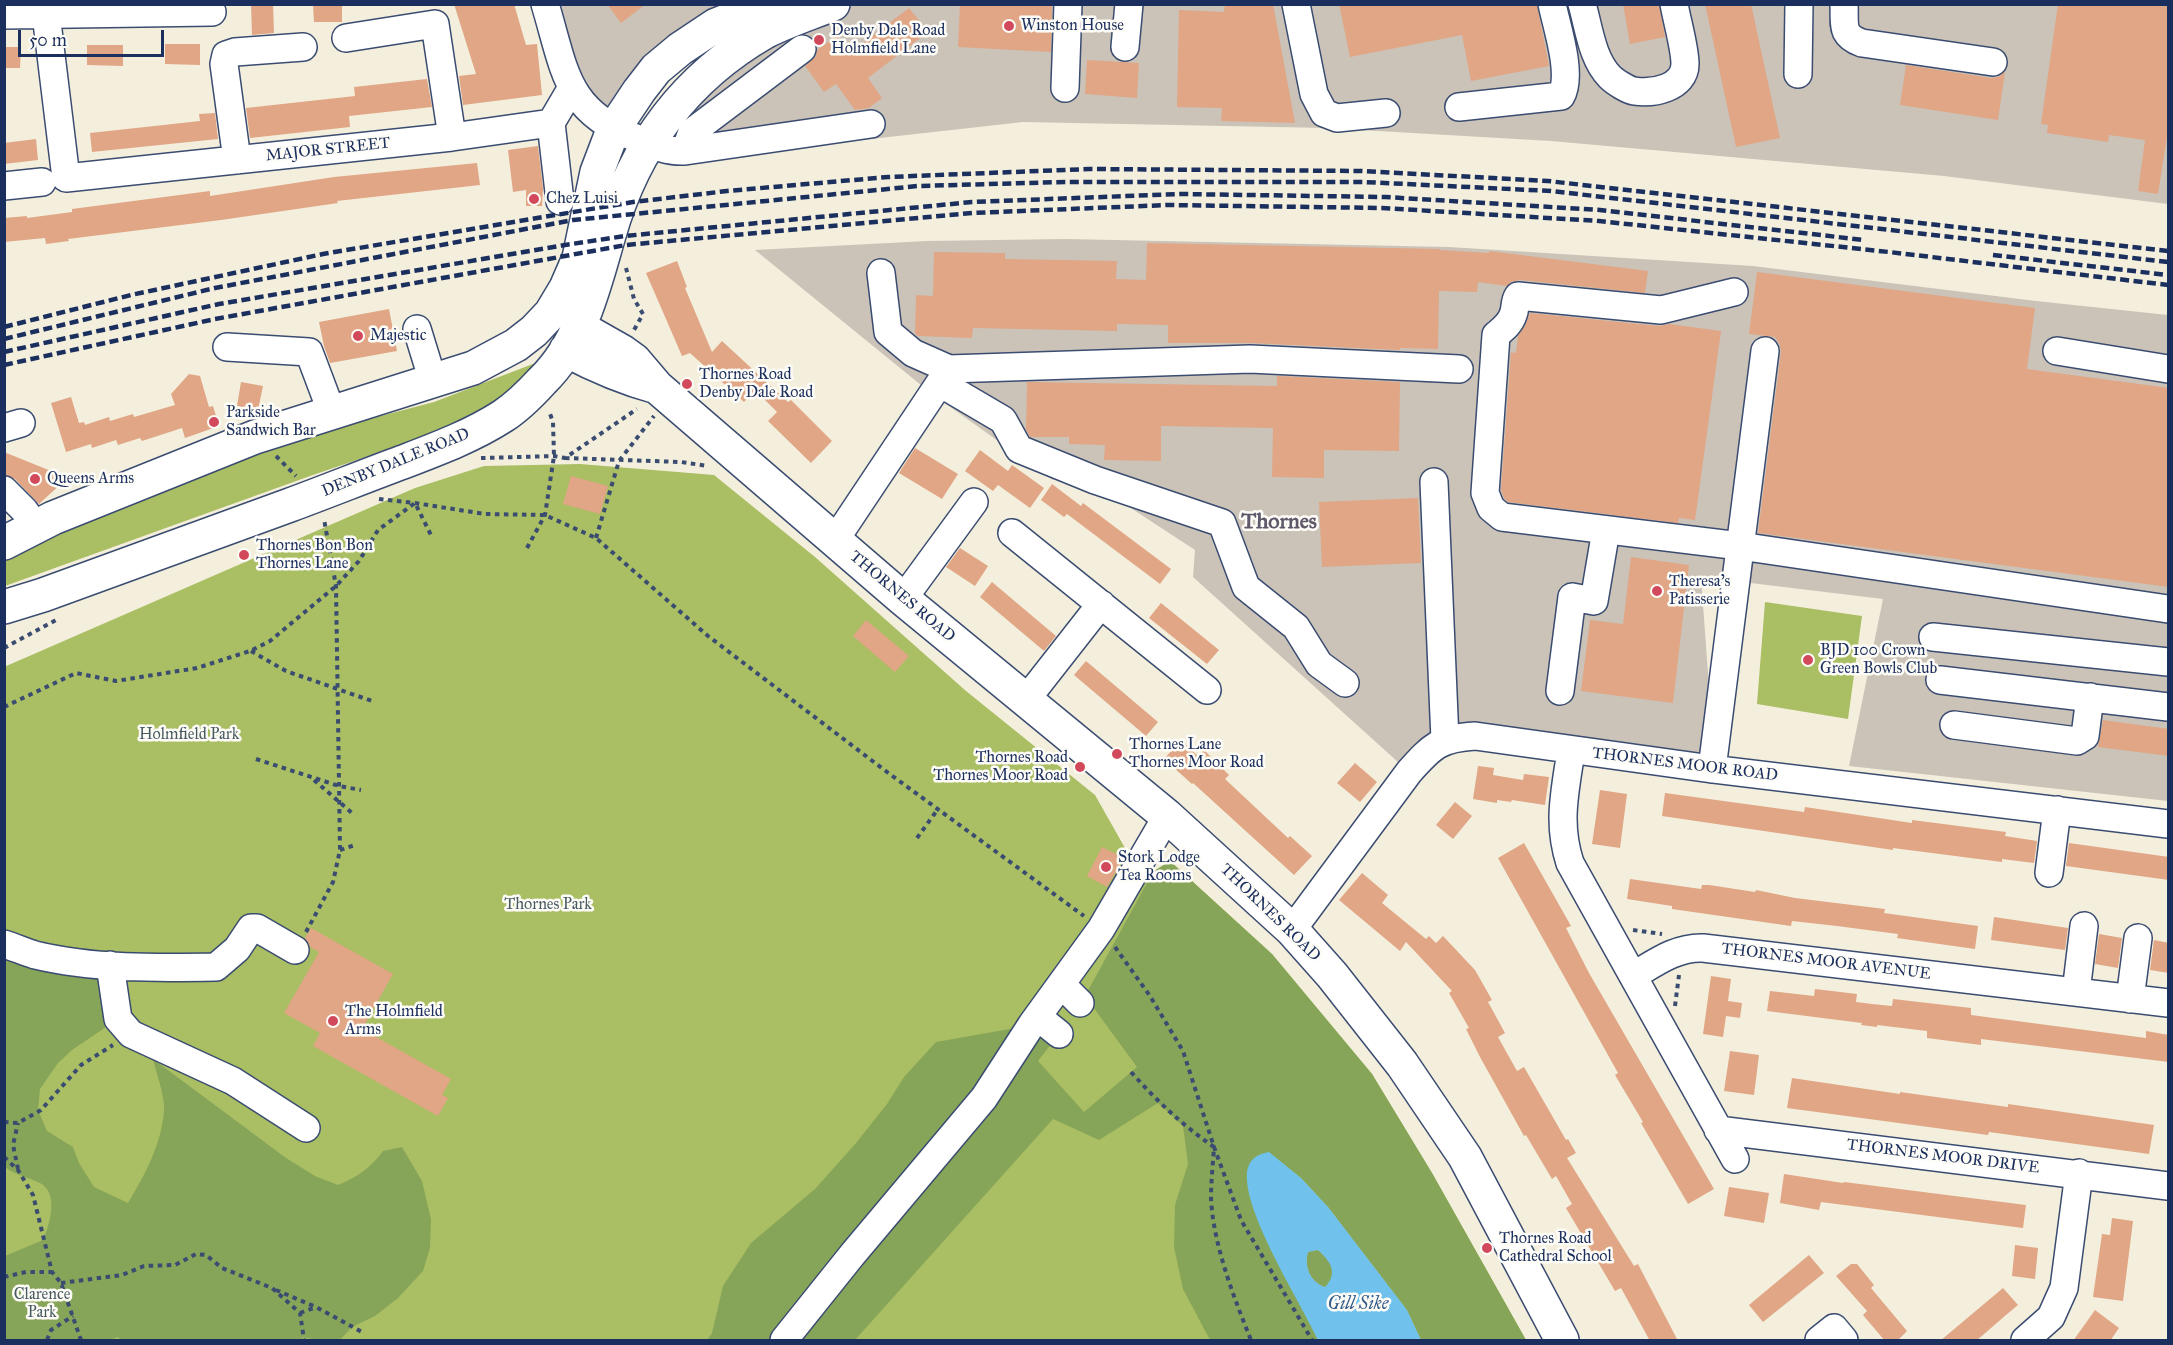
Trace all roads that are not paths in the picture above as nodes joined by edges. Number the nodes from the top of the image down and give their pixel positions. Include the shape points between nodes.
1 (544, 4) edge
2 (769, 4) edge
3 (833, 4) edge
4 (1068, 4) edge
5 (1129, 4) edge
6 (1296, 4) edge
7 (1552, 4) edge
8 (1582, 4) edge
9 (1674, 4) edge
10 (1799, 4) edge
11 (1844, 4) edge
12 (212, 12) dead end
13 (46, 14) junction
14 (4, 15) edge
15 (346, 38) dead end
16 (750, 41) junction
17 (303, 47) dead end
18 (1125, 47) dead end
19 (802, 48) dead end
20 (1993, 62) dead end
21 (1798, 75) dead end
22 (1065, 88) dead end
23 (571, 89) junction
24 (1459, 108) dead end
25 (1386, 113) dead end
26 (551, 123) junction
27 (871, 124) dead end
28 (613, 130) junction
29 (452, 137) junction
30 (648, 143) junction
31 (685, 151) junction
32 (237, 160) junction
33 (54, 180) junction
34 (4, 186) edge
35 (560, 201) dead end
36 (881, 273) dead end
37 (1734, 292) dead end
38 (417, 329) dead end
39 (564, 332) junction
40 (227, 347) dead end
41 (1765, 351) dead end
42 (2057, 351) dead end
43 (1459, 369) dead end
44 (2169, 369) edge
45 (945, 376) junction
46 (433, 381) junction
47 (650, 407) junction
48 (332, 413) junction
49 (1434, 482) dead end
50 (4, 490) edge
51 (974, 501) dead end
52 (36, 527) junction
53 (1606, 530) junction
54 (1012, 533) dead end
55 (835, 540) junction
56 (4, 543) edge
57 (1740, 546) junction
58 (903, 599) junction
59 (1101, 604) junction
60 (4, 607) edge
61 (2169, 609) edge
62 (1933, 637) dead end
63 (2169, 662) edge
64 (1940, 680) dead end
65 (1345, 683) dead end
66 (1207, 690) dead end
67 (1560, 691) dead end
68 (2090, 697) junction
69 (1025, 701) junction
70 (2169, 707) edge
71 (1954, 724) dead end
72 (1445, 740) junction
73 (1571, 751) junction
74 (1712, 769) junction
75 (2057, 810) junction
76 (1167, 816) junction
77 (2169, 824) edge
78 (2049, 873) dead end
79 (2084, 926) dead end
80 (1292, 930) junction
81 (2138, 938) dead end
82 (4, 944) edge
83 (295, 950) road end
84 (110, 965) junction
85 (1633, 976) junction
86 (1061, 984) junction
87 (2076, 992) junction
88 (2130, 999) junction
89 (1080, 1003) dead end
90 (2169, 1003) edge
91 (1038, 1017) junction
92 (1059, 1034) dead end
93 (306, 1128) dead end
94 (1718, 1130) junction
95 (1735, 1160) dead end
96 (2079, 1173) junction
97 (2169, 1186) edge
98 (784, 1341) edge
99 (1562, 1341) edge
100 (1819, 1341) edge
101 (1844, 1341) edge
102 (2025, 1341) edge

1 - 23 street
2 - 28 main road, DENBY DALE ROAD via 716,25 680,49 656,69
3 - 16 main road, DENBY DALE ROAD
4 - 22 street
5 - 18 street
6 - 25 street via 1314,94 1324,113 1337,118
7 - 24 street via 1566,75 1562,96
8 - 9 street via 1596,57 1611,78 1632,91 1649,91 1670,88 1682,76 1685,64
10 - 21 street
11 - 20 street via 1845,33 1862,44
12 - 13 street
13 - 14 street
13 - 33 street
15 - 29 street via 435,24
16 - 28 main road via 717,51 688,69 640,119
16 - 30 main road, DENBY DALE ROAD via 688,91
17 - 32 street via 235,51 226,55
19 - 31 street via 692,132
23 - 26 street
23 - 28 street via 585,108
26 - 29 street, MAJOR STREET
26 - 35 street
27 - 31 street
28 - 30 street
28 - 39 main road, DENBY DALE ROAD via 597,172 579,258 566,288
29 - 32 street, MAJOR STREET
30 - 31 street
30 - 39 main road, DENBY DALE ROAD via 628,180 598,278
32 - 33 street, MAJOR STREET
33 - 34 street, MAJOR STREET
36 - 45 street via 888,332
37 - 53 street via 1660,310 1518,296 1514,314 1496,335 1485,493 1491,508 1502,517
38 - 46 street
39 - 46 main road via 522,363 473,368
39 - 47 main road, THORNES ROAD
39 - 47 main road, THORNES ROAD via 623,352 634,360
39 - 60 main road, DENBY DALE ROAD via 543,381 504,415 459,440
40 - 48 street via 309,352
41 - 57 street
42 - 44 street
43 - 45 street via 1250,359
45 - 55 street
45 - 65 street via 1003,420 1019,449 1095,480 1222,523 1246,587 1296,627 1319,663
46 - 48 main road
47 - 55 main road, THORNES ROAD
48 - 52 main road via 255,437
49 - 72 street
50 - 52 street
51 - 58 street
52 - 56 main road
53 - 57 street
53 - 67 street via 1594,601 1572,597
54 - 59 street
55 - 58 main road, THORNES ROAD
57 - 61 street
57 - 74 street
58 - 69 main road, THORNES ROAD
59 - 66 street
59 - 69 street
62 - 63 street
64 - 68 street
68 - 70 street
68 - 71 street via 2085,736 2076,741
69 - 76 main road, THORNES ROAD
72 - 73 street, THORNES MOOR ROAD via 1475,736
72 - 80 street via 1427,752 1410,772
73 - 74 street, THORNES MOOR ROAD
73 - 85 street via 1562,812 1566,850
74 - 75 street, THORNES MOOR ROAD
75 - 77 street, THORNES MOOR ROAD
75 - 78 street
76 - 80 main road, THORNES ROAD
76 - 86 street via 1101,929
79 - 87 street
80 - 99 main road, THORNES ROAD via 1402,1064 1465,1157
81 - 88 street
82 - 84 street via 34,955
83 - 84 street via 251,928 237,949 216,967
84 - 93 street via 118,1019 131,1034 233,1081
85 - 87 street, THORNES MOOR AVENUE via 1674,952 1692,947
85 - 94 street
86 - 89 street
86 - 91 street
87 - 88 street, THORNES MOOR AVENUE
88 - 90 street, THORNES MOOR AVENUE
91 - 92 street
91 - 98 street via 984,1098
94 - 95 street
94 - 96 street, THORNES MOOR DRIVE
96 - 97 street, THORNES MOOR DRIVE
96 - 102 street via 2064,1288 2051,1317
100 - 101 street via 1834,1328

